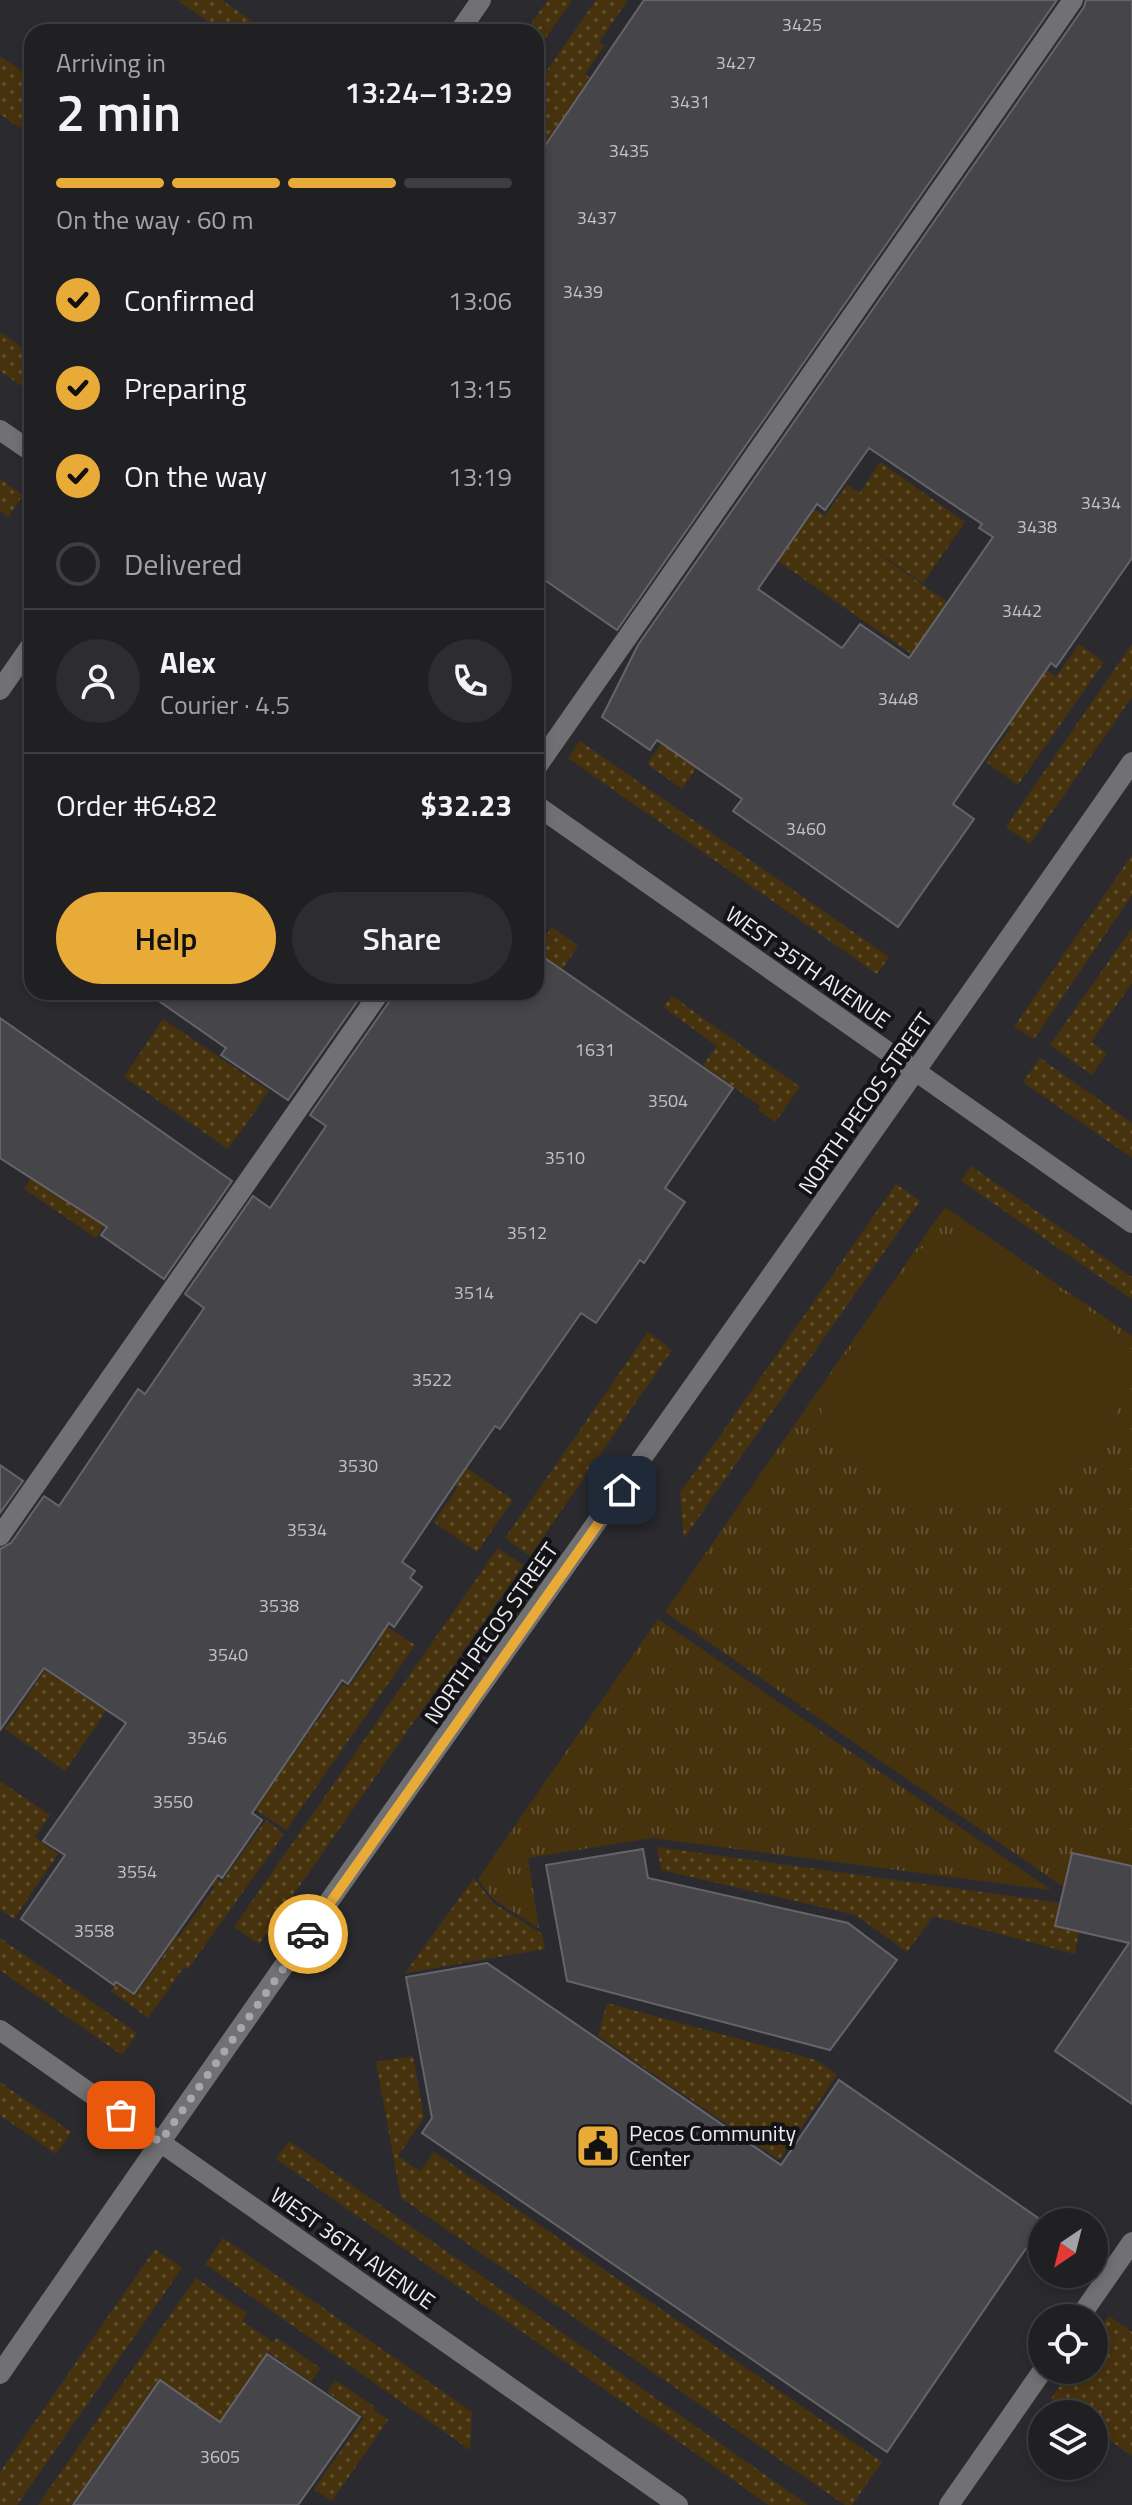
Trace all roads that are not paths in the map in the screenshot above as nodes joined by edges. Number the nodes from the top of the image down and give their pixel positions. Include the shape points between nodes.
1 (481, 0) edge
2 (1073, 0) edge
3 (464, 24) edge
4 (0, 430) edge
5 (24, 446) edge
6 (24, 656) edge
7 (0, 690) edge
8 (544, 757) edge
9 (1132, 762) edge
10 (544, 811) edge
11 (374, 1000) edge
12 (916, 1072) junction
13 (1132, 1223) edge
14 (0, 1536) edge
15 (0, 2030) edge
16 (160, 2142) junction
17 (1132, 2242) edge
18 (1089, 2304) edge
19 (0, 2374) edge
20 (1033, 2384) edge
21 (678, 2505) edge
22 (949, 2505) edge

1 - 3 street
2 - 8 street
4 - 5 street
6 - 7 street
9 - 12 street, NORTH PECOS STREET
10 - 12 street, WEST 35TH AVENUE
11 - 14 street
12 - 13 street, WEST 35TH AVENUE
12 - 16 street, NORTH PECOS STREET
15 - 16 street, WEST 36TH AVENUE
16 - 19 street, NORTH PECOS STREET
16 - 21 street, WEST 36TH AVENUE
17 - 18 street
20 - 22 street

